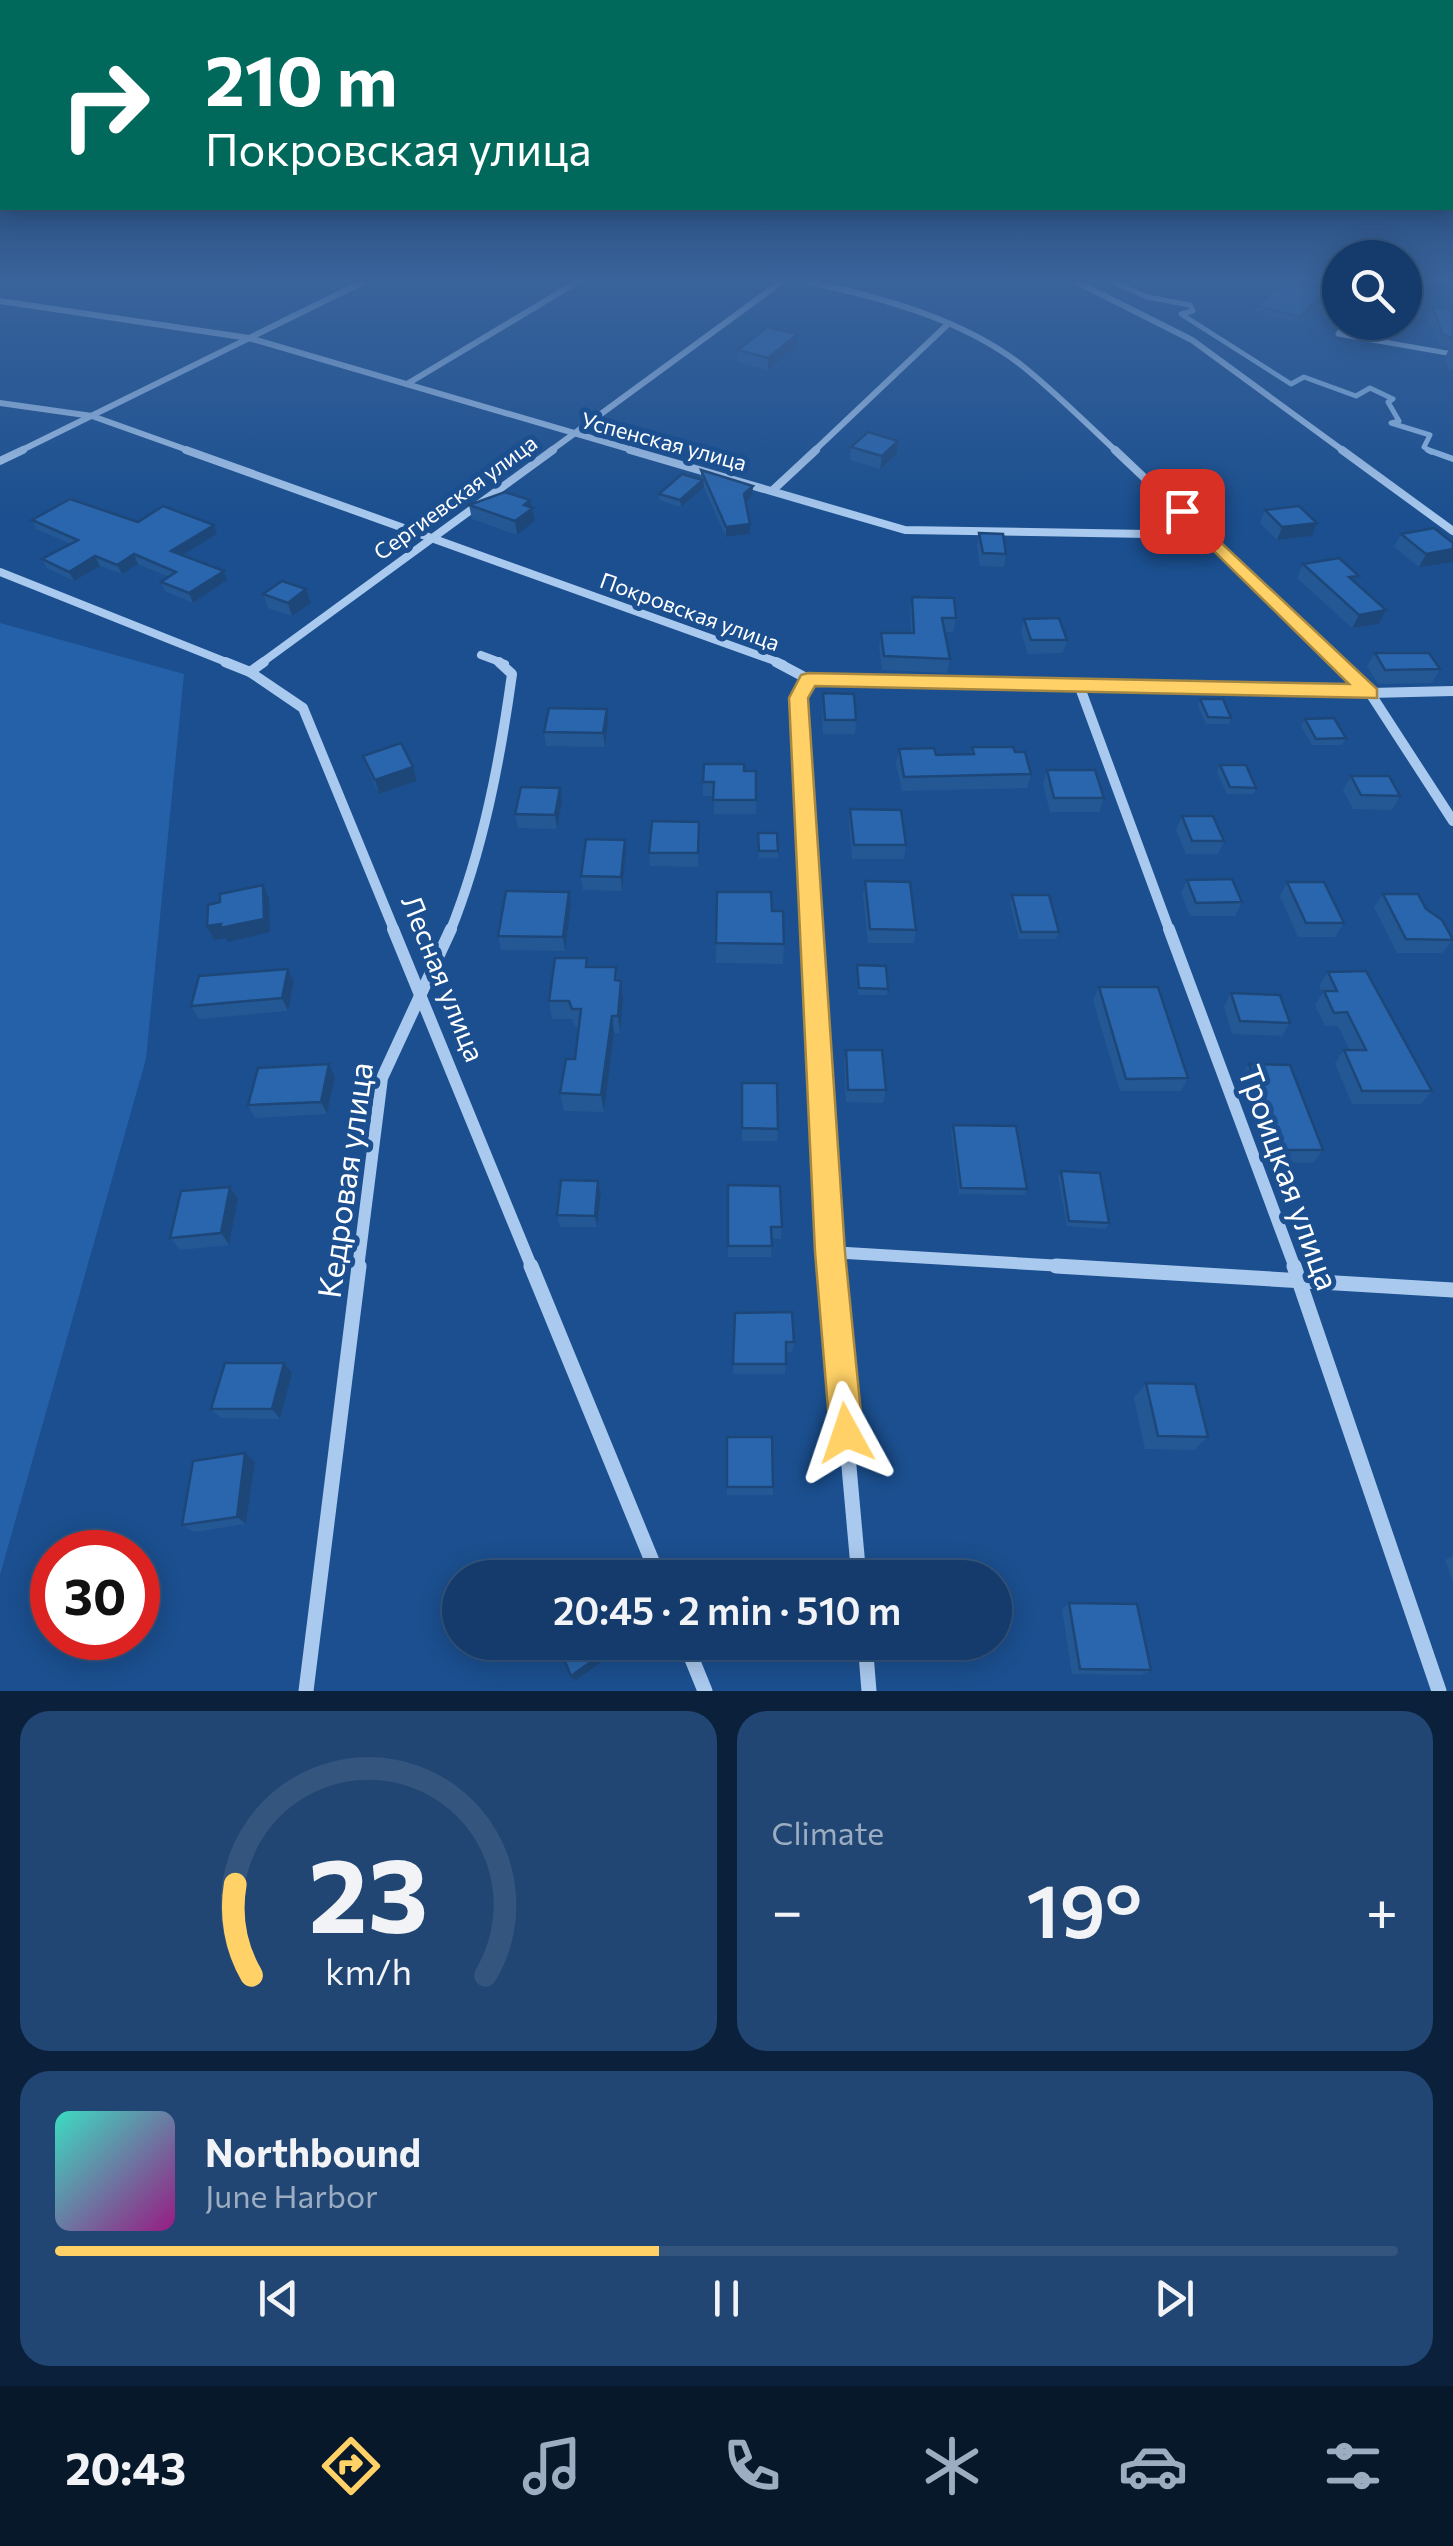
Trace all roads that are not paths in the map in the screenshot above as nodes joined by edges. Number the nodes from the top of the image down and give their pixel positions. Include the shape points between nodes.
1 (203, 361) edge
2 (328, 361) edge
3 (446, 361) edge
4 (671, 361) edge
5 (909, 361) edge
6 (1012, 361) edge
7 (1221, 361) edge
8 (407, 384) junction
9 (0, 403) edge
10 (92, 416) junction
11 (570, 434) junction
12 (0, 461) edge
13 (773, 490) junction
14 (1453, 531) edge
15 (433, 535) junction
16 (1208, 535) junction
17 (0, 572) edge
18 (481, 656) dead end
19 (250, 672) junction
20 (808, 680) junction
21 (1078, 685) junction
22 (1453, 690) edge
23 (1370, 694) junction
24 (1453, 821) edge
25 (420, 993) junction
26 (830, 1252) junction
27 (1300, 1282) junction
28 (1453, 1290) edge
29 (652, 1560) edge
30 (857, 1560) edge
31 (692, 1660) edge
32 (867, 1660) edge
33 (306, 1691) edge
34 (705, 1691) edge
35 (870, 1691) edge
36 (1440, 1691) edge

1 - 10 street
2 - 8 street, Успенская улица
3 - 8 street
4 - 11 street, Сергиевская улица
5 - 13 street
6 - 16 street
7 - 14 street
8 - 11 street, Успенская улица
9 - 10 street, Покровская улица
10 - 12 street
10 - 15 street, Покровская улица
11 - 13 street, Успенская улица
11 - 15 street, Сергиевская улица
13 - 16 street, Успенская улица via 918,531
15 - 19 street, Сергиевская улица
15 - 20 street, Покровская улица via 790,667
16 - 23 street
17 - 19 street, Лесная улица
18 - 25 street, Кедровая улица via 505,664 512,674 507,714 452,925
19 - 25 street, Лесная улица via 303,708
20 - 21 street, Покровская улица
20 - 26 street via 798,698
21 - 23 street, Покровская улица
21 - 27 street, Троицкая улица
22 - 23 street, Покровская улица
23 - 24 street
25 - 29 street, Лесная улица
25 - 33 street, Кедровая улица via 396,1034 382,1078
26 - 27 street
26 - 30 street
27 - 28 street
27 - 36 street, Троицкая улица
31 - 34 street
32 - 35 street

